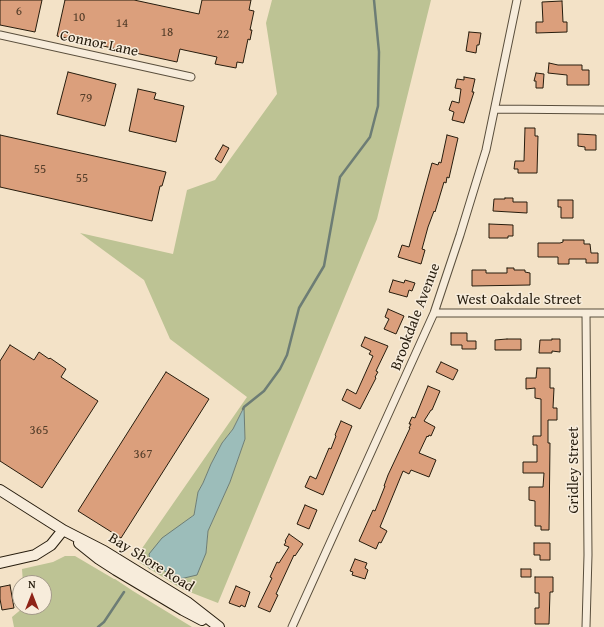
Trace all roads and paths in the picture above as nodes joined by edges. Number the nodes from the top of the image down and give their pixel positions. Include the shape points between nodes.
1 (517, 0) edge
2 (0, 35) edge
3 (192, 78) dead end
4 (495, 109) junction
5 (604, 110) edge
6 (434, 313) junction
7 (586, 313) junction
8 (604, 313) edge
9 (0, 490) edge
10 (63, 530) junction
11 (0, 563) edge
12 (219, 627) edge
13 (292, 627) edge
14 (586, 627) edge

1 - 4 street, Brookdale Avenue
2 - 3 street, Connor Lane
4 - 5 street
4 - 6 street, Brookdale Avenue via 486,150
6 - 7 street, West Oakdale Street
6 - 13 street, Brookdale Avenue
7 - 8 street, West Oakdale Street
7 - 14 street, Gridley Street
9 - 10 main road, Bay Shore Road
10 - 11 main road via 51,545 35,555
10 - 12 main road, Bay Shore Road via 104,550 187,602

